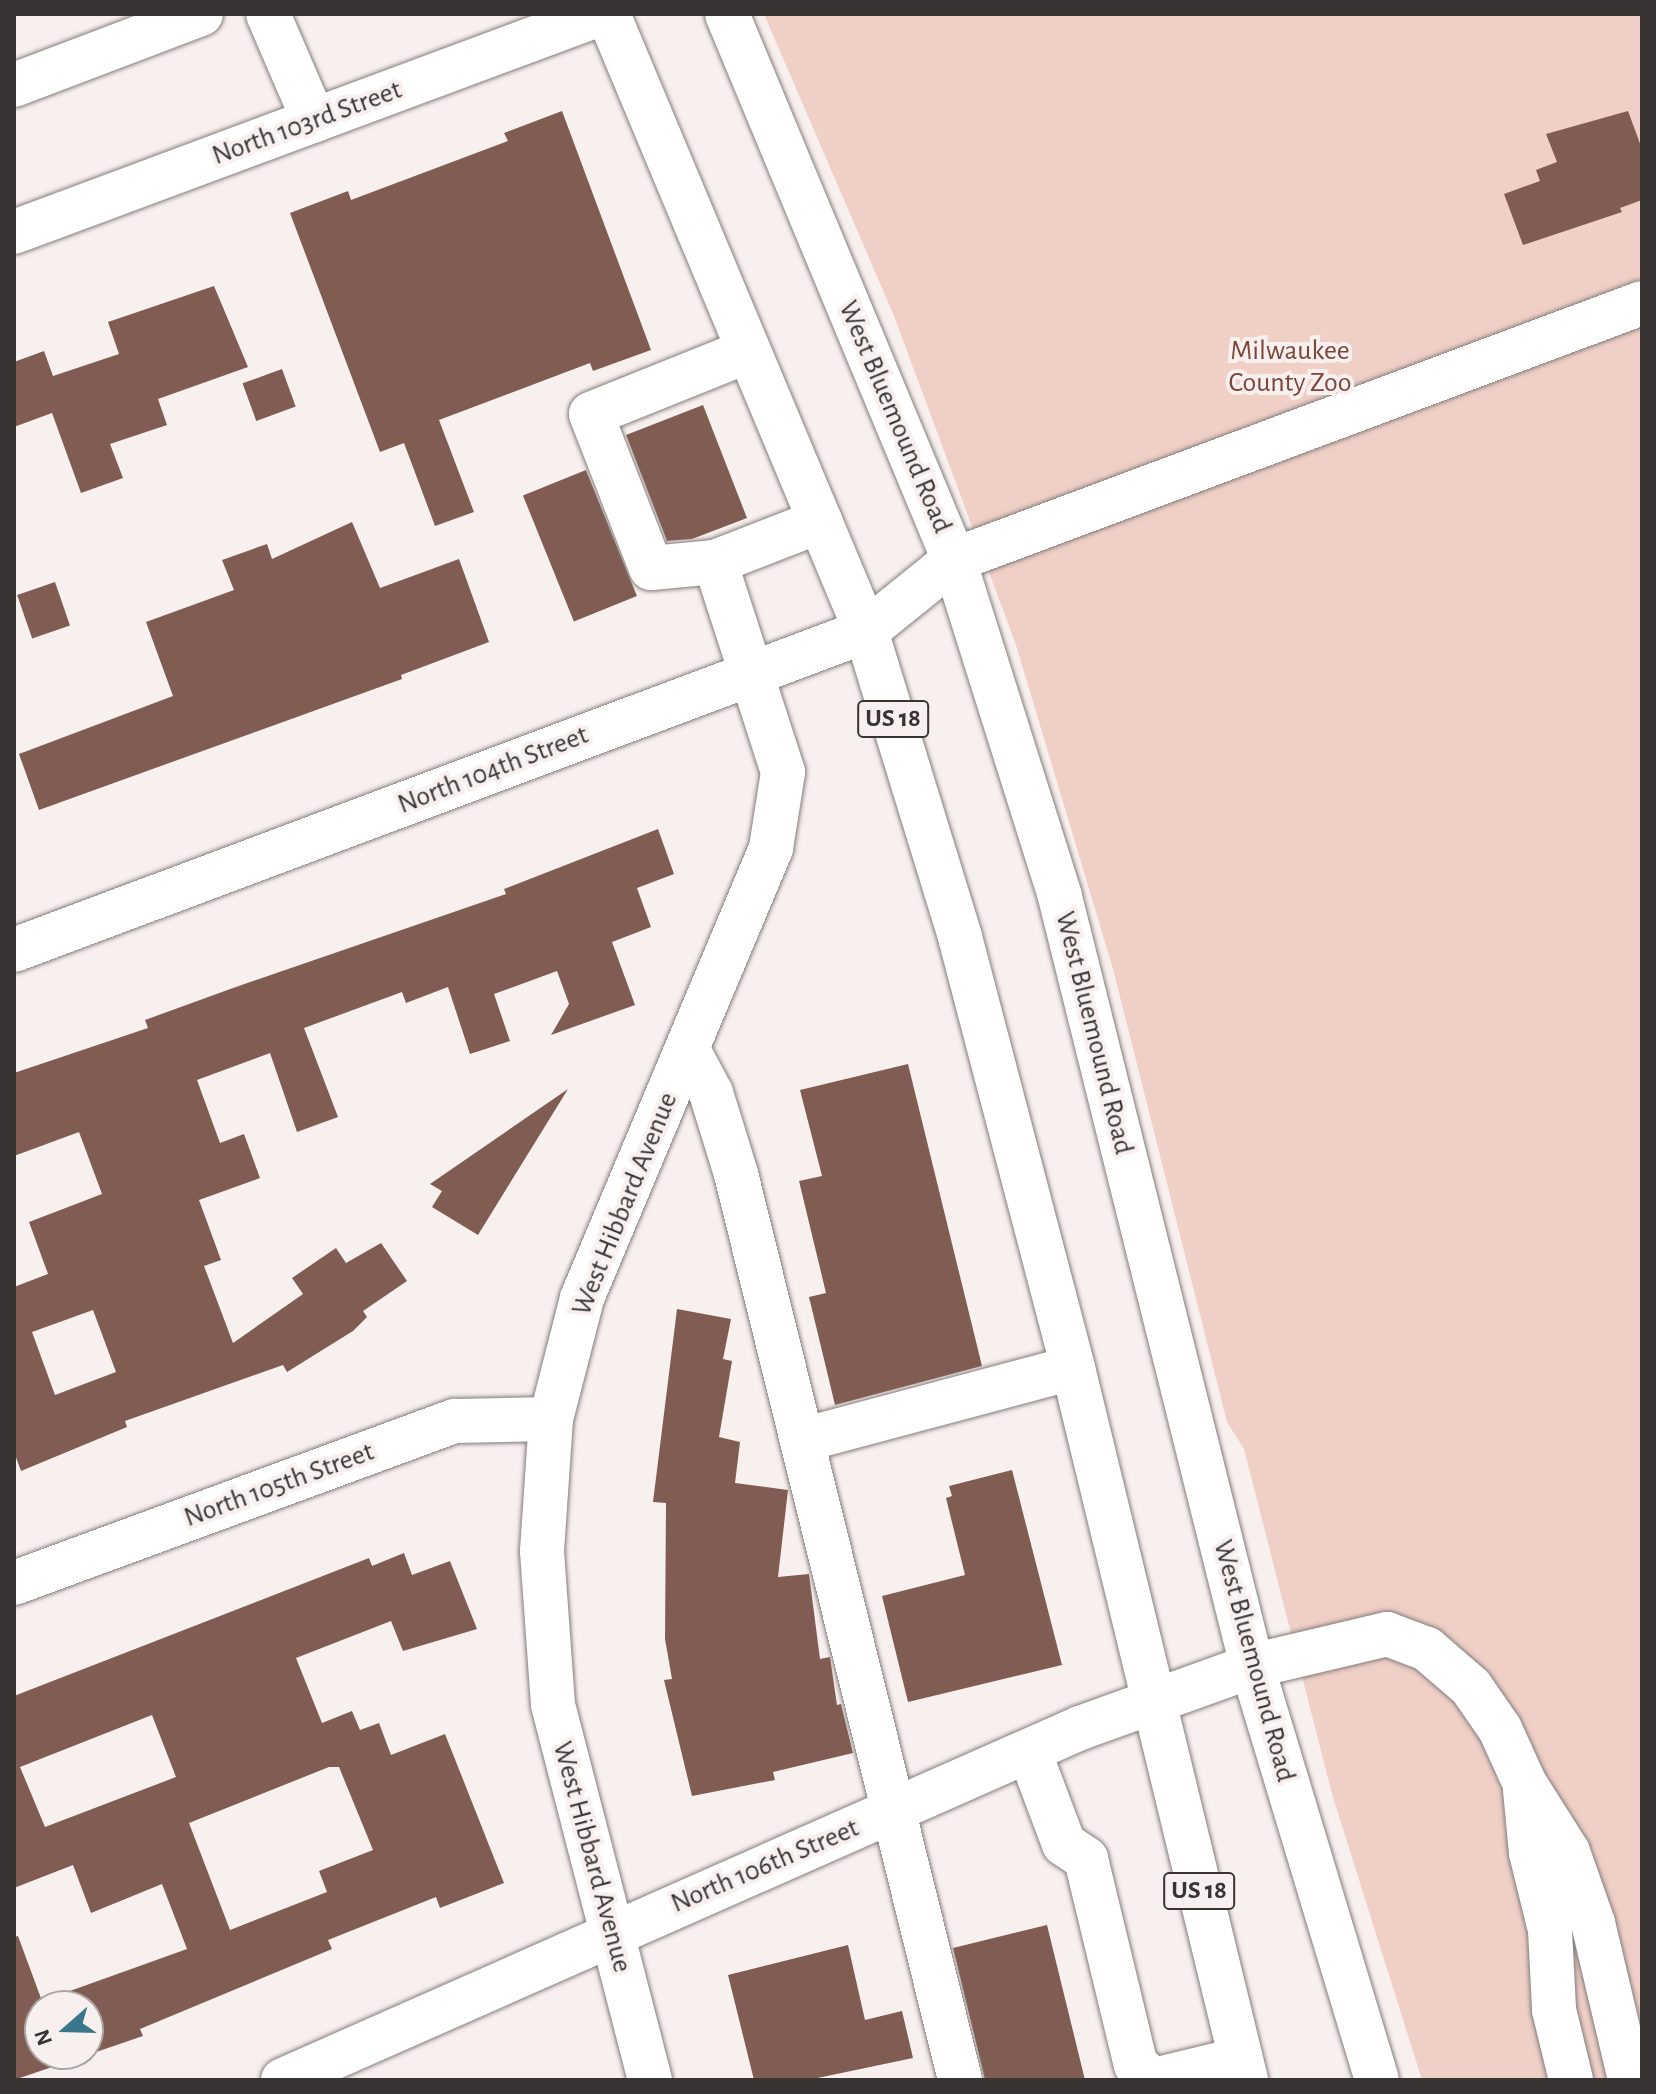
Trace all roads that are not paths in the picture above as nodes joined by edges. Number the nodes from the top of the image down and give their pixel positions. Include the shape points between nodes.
1 (201, 14) edge
2 (268, 14) edge
3 (600, 14) edge
4 (608, 14) edge
5 (727, 14) edge
6 (14, 85) edge
7 (314, 121) junction
8 (14, 232) edge
9 (1642, 303) edge
10 (748, 351) junction
11 (820, 521) junction
12 (954, 560) junction
13 (715, 562) junction
14 (866, 631) junction
15 (752, 673) junction
16 (14, 950) edge
17 (689, 1052) junction
18 (1073, 1368) junction
19 (551, 1419) junction
20 (802, 1440) junction
21 (14, 1583) edge
22 (1252, 1666) junction
23 (1151, 1702) junction
24 (1029, 1751) junction
25 (1525, 1784) junction
26 (894, 1811) junction
27 (612, 1931) junction
28 (1244, 2069) edge
29 (283, 2080) edge
30 (650, 2080) edge
31 (960, 2080) edge
32 (1154, 2080) edge
33 (1377, 2080) edge
34 (1571, 2080) edge
35 (1629, 2080) edge

1 - 6 street
2 - 7 street
3 - 7 street, North 103rd Street
4 - 10 street, US 18
5 - 12 street, West Bluemound Road
7 - 8 street, North 103rd Street
9 - 12 street, North 104th Street
10 - 11 street, US 18
10 - 13 street via 591,414 651,568
11 - 13 street
11 - 14 street, US 18
12 - 14 street, North 104th Street
12 - 22 street, West Bluemound Road via 1060,897
13 - 15 street, West Hibbard Avenue
14 - 15 street, North 104th Street
14 - 18 street, US 18 via 960,937
15 - 16 street, North 104th Street
15 - 17 street, West Hibbard Avenue via 783,772 771,848
17 - 19 street, West Hibbard Avenue via 582,1298
17 - 20 street via 711,1093 736,1174
18 - 20 street
18 - 23 street, US 18
19 - 21 street, North 105th Street via 455,1421
19 - 27 street, West Hibbard Avenue via 542,1551 553,1705
20 - 26 street
22 - 23 street, North 106th Street
22 - 25 street, North 106th Street via 1365,1637 1404,1638 1427,1649 1471,1687 1500,1729
22 - 33 street, West Bluemound Road
23 - 24 street, North 106th Street
23 - 28 street, US 18
24 - 26 street, North 106th Street
24 - 32 street via 1064,1844 1086,1859 1136,2065
25 - 34 street via 1531,1853 1551,1939 1552,1999
25 - 35 street via 1568,1852 1593,1923
26 - 27 street, North 106th Street
26 - 31 street
27 - 29 street, North 106th Street
27 - 30 street, West Hibbard Avenue
28 - 32 street

